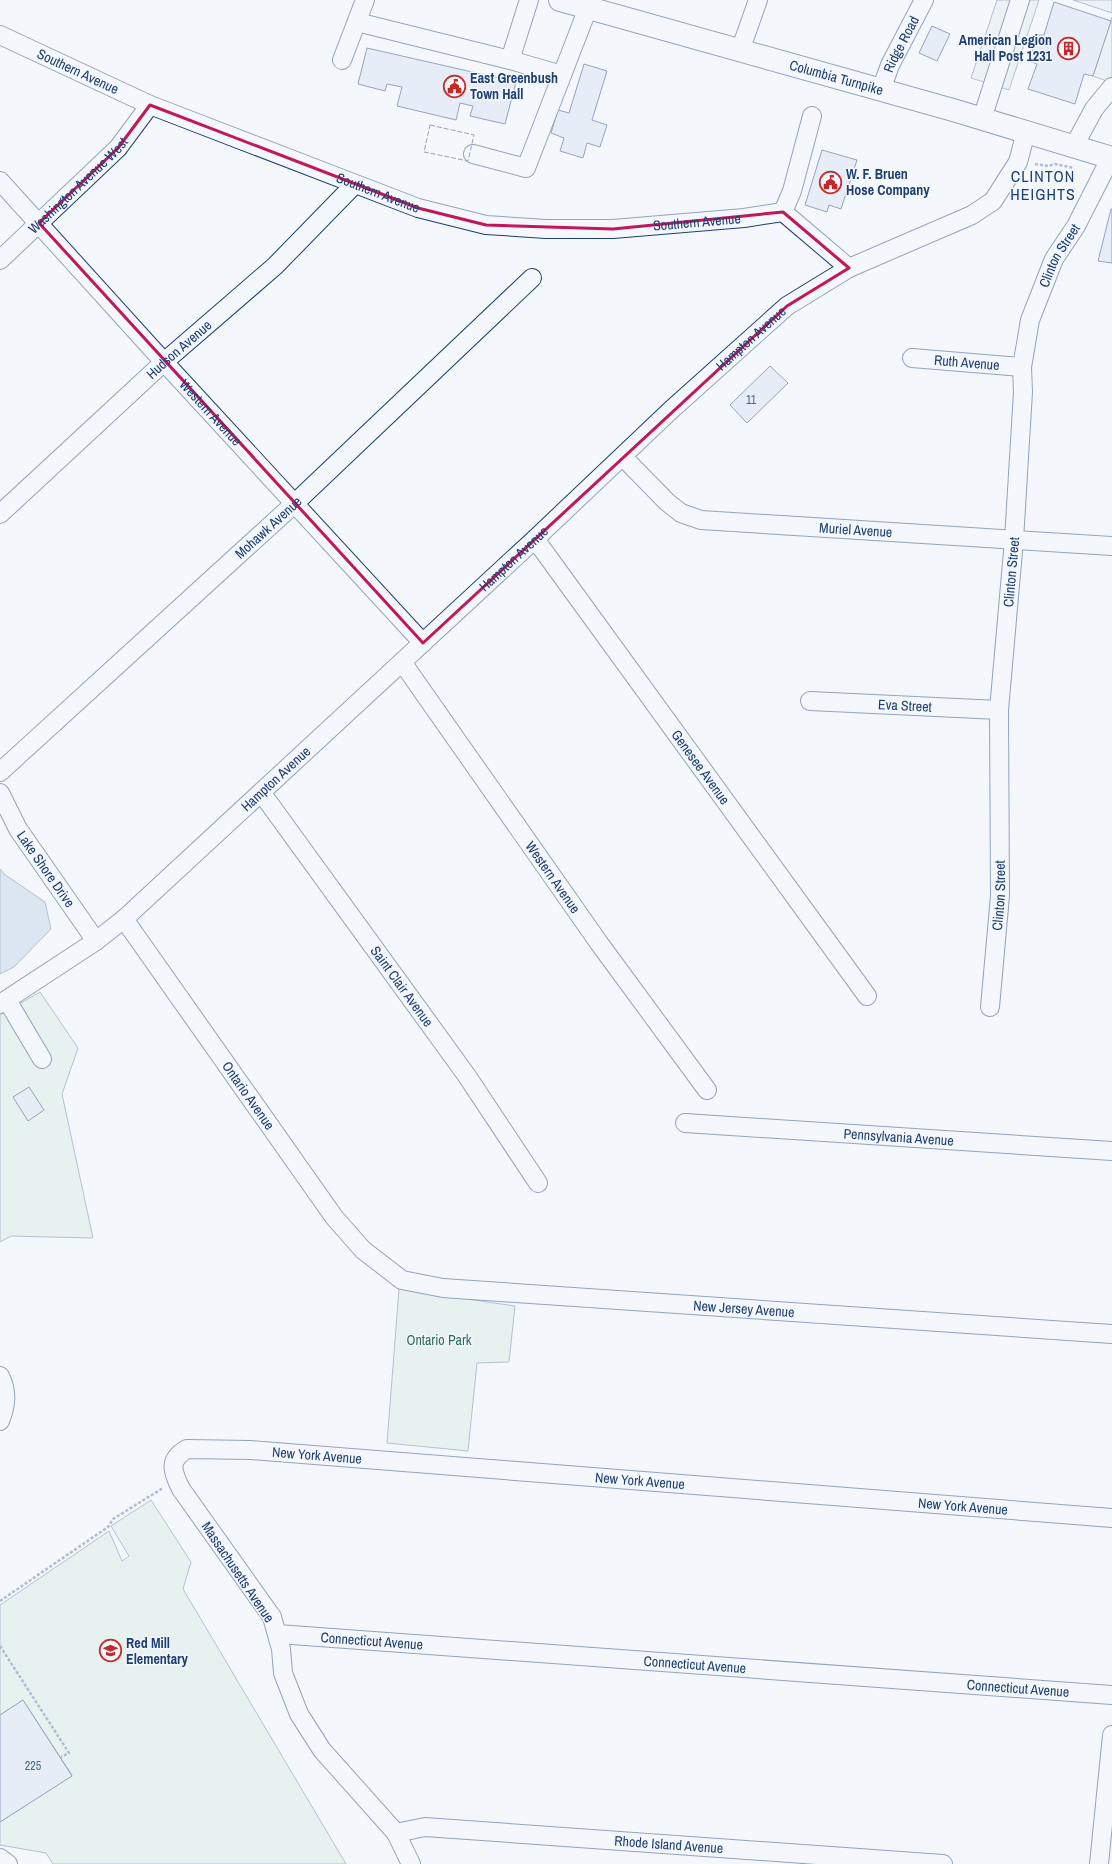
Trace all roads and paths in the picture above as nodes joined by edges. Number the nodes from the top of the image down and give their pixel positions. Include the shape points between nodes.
1 (365, 0) edge
2 (529, 0) edge
3 (560, 0) edge
4 (758, 0) edge
5 (924, 0) edge
6 (1020, 0) edge
7 (588, 8) junction
8 (357, 22) junction
9 (0, 35) edge
10 (740, 51) junction
11 (342, 60) dead end
12 (510, 60) junction
13 (562, 75) junction
14 (882, 90) junction
15 (1110, 91) edge
16 (150, 105) junction
17 (812, 116) dead end
18 (982, 119) junction
19 (1026, 132) junction
20 (1074, 146) junction
21 (473, 154) dead end
22 (1112, 157) edge
23 (1018, 162) junction
24 (1076, 168) dead end
25 (0, 181) edge
26 (355, 184) junction
27 (783, 212) junction
28 (39, 223) junction
29 (0, 260) edge
30 (849, 268) junction
31 (532, 278) dead end
32 (912, 358) dead end
33 (164, 362) junction
34 (1022, 366) junction
35 (623, 457) junction
36 (294, 504) junction
37 (0, 514) edge
38 (535, 539) junction
39 (1014, 540) junction
40 (1112, 546) edge
41 (423, 643) junction
42 (402, 662) junction
43 (810, 701) dead end
44 (999, 710) junction
45 (0, 772) edge
46 (261, 792) junction
47 (0, 793) edge
48 (124, 919) junction
49 (96, 941) junction
50 (867, 996) dead end
51 (4, 1002) edge
52 (990, 1007) dead end
53 (42, 1059) dead end
54 (707, 1090) dead end
55 (686, 1124) dead end
56 (1112, 1151) edge
57 (538, 1183) dead end
58 (380, 1265) joint
59 (1112, 1334) edge
60 (0, 1376) edge
61 (0, 1421) edge
62 (173, 1462) joint
63 (177, 1481) junction
64 (1112, 1518) edge
65 (0, 1600) edge
66 (278, 1634) junction
67 (0, 1646) edge
68 (1112, 1695) edge
69 (1112, 1735) edge
70 (61, 1758) dead end
71 (396, 1833) junction
72 (0, 1858) edge
73 (8, 1864) edge
74 (411, 1864) edge
75 (943, 1864) edge
76 (1099, 1864) edge

1 - 8 street
2 - 12 street
3 - 7 main road, Columbia Turnpike
4 - 10 street
5 - 14 street, Ridge Road via 890,65
6 - 18 street
7 - 10 main road, Columbia Turnpike
7 - 13 street
8 - 11 street
8 - 12 street
9 - 16 street, Southern Avenue
10 - 14 main road, Columbia Turnpike
12 - 13 street
13 - 21 street via 526,168
14 - 18 main road, Columbia Turnpike
15 - 20 street via 1094,109
16 - 26 street, Southern Avenue
16 - 28 street, Washington Avenue West via 118,148
17 - 27 street via 792,191
18 - 19 main road, Columbia Turnpike
19 - 20 main road, Columbia Turnpike
19 - 23 street, Hampton Avenue
20 - 22 main road, Columbia Turnpike
22 - 34 street, Clinton Street via 1076,226 1054,259 1030,320
23 - 24 path
23 - 30 street, Hampton Avenue via 993,201 972,215
25 - 28 street, Western Avenue
26 - 27 street, Southern Avenue via 418,208 493,226 612,229 744,218
26 - 33 street, Hudson Avenue via 276,266
27 - 30 street
28 - 29 street, Washington Avenue West
28 - 33 street, Western Avenue
30 - 35 street, Hampton Avenue via 787,306 671,410
31 - 36 street, Mohawk Avenue
32 - 34 street, Ruth Avenue
33 - 36 street, Western Avenue
33 - 37 street, Hudson Avenue
34 - 39 street, Clinton Street via 1023,392
35 - 38 street, Hampton Avenue
35 - 39 street, Muriel Avenue via 667,502 681,513 700,520
36 - 41 street, Western Avenue
36 - 45 street, Mohawk Avenue
38 - 41 street, Hampton Avenue
38 - 50 street, Genesee Avenue
39 - 40 street, Muriel Avenue
39 - 44 street, Clinton Street
41 - 42 street, Hampton Avenue
42 - 46 street, Hampton Avenue
42 - 54 street, Western Avenue via 599,943
43 - 44 street, Eva Street
44 - 52 street, Clinton Street via 1000,896
46 - 48 street, Hampton Avenue
46 - 57 street, Saint Clair Avenue via 466,1076
47 - 49 street, Lake Shore Drive via 18,830
48 - 49 street, Hampton Avenue
48 - 58 street, Ontario Avenue via 334,1217
49 - 51 street, Hampton Avenue
51 - 53 street
55 - 56 street, Pennsylvania Avenue
58 - 59 street, New Jersey Avenue via 402,1280 443,1288
60 - 61 street via 6,1406
62 - 63 street, Massachusetts Avenue
62 - 64 street, New York Avenue via 179,1453 187,1449 250,1450
63 - 65 path via 113,1519 108,1527
63 - 66 street, Massachusetts Avenue via 272,1617
66 - 68 street, Connecticut Avenue
66 - 71 street, Massachusetts Avenue via 283,1673 299,1714 322,1750
67 - 70 path via 69,1753
69 - 76 street
71 - 74 street, Massachusetts Avenue
71 - 75 street, Rhode Island Avenue via 425,1827
72 - 73 street

